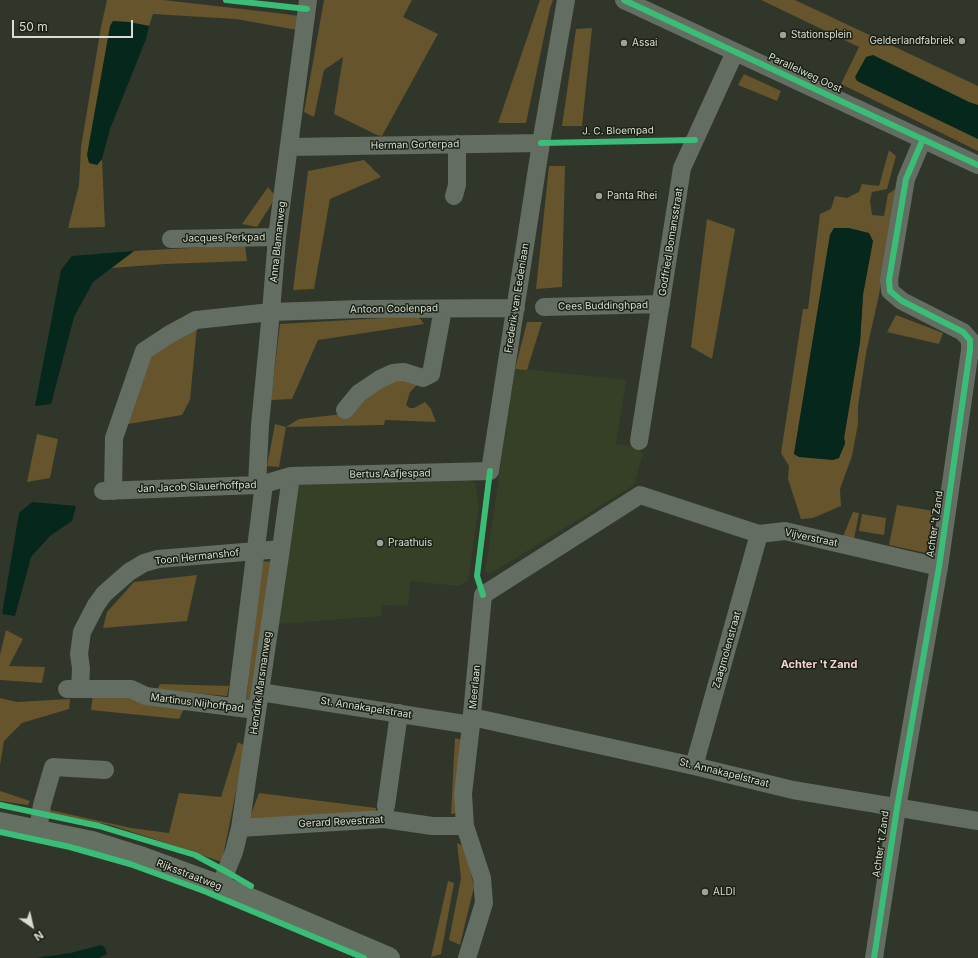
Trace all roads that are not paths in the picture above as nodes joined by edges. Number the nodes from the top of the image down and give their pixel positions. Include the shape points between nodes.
1 (308, 0) edge
2 (566, 0) edge
3 (624, 0) edge
4 (735, 52) junction
5 (923, 140) junction
6 (541, 143) junction
7 (457, 144) junction
8 (289, 147) junction
9 (978, 165) edge
10 (454, 196) dead end
11 (277, 237) junction
12 (171, 239) dead end
13 (661, 304) junction
14 (544, 307) dead end
15 (516, 308) junction
16 (443, 309) junction
17 (272, 312) junction
18 (345, 410) dead end
19 (639, 441) dead end
20 (490, 471) joint
21 (291, 476) junction
22 (261, 485) junction
23 (108, 491) joint
24 (640, 495) joint
25 (759, 534) junction
26 (281, 549) junction
27 (255, 551) junction
28 (939, 567) junction
29 (74, 689) joint
30 (260, 692) junction
31 (236, 707) junction
32 (256, 710) junction
33 (400, 713) junction
34 (472, 721) junction
35 (694, 766) junction
36 (105, 770) dead end
37 (386, 806) dead end
38 (896, 808) junction
39 (978, 821) edge
40 (0, 822) edge
41 (465, 826) junction
42 (240, 828) junction
43 (38, 830) junction
44 (220, 886) junction
45 (389, 958) edge
46 (467, 958) edge
47 (874, 958) edge

1 - 8 street, Anna Blamanweg
2 - 6 street, Frederik van Eedenlaan
3 - 4 street, Parallelweg Oost
4 - 5 street, Parallelweg Oost
4 - 13 street, Godfried Bomansstraat via 682,168
5 - 9 street, Parallelweg Oost
5 - 28 street, Achter 't Zand via 906,179 889,280 890,291 902,301 963,332 970,340
6 - 7 street, Herman Gorterpad
6 - 15 street, Frederik van Eedenlaan
7 - 8 street, Herman Gorterpad
7 - 10 street via 457,185
8 - 11 street, Anna Blamanweg
11 - 12 street, Jacques Perkpad
11 - 17 street, Anna Blamanweg
13 - 14 street, Cees Buddinghpad
13 - 19 street, Godfried Bomansstraat
15 - 16 street, Antoon Coolenpad
15 - 20 street, Frederik van Eedenlaan
16 - 17 street, Antoon Coolenpad
16 - 18 street via 431,374 423,378 404,372 393,373 359,393
17 - 22 street, Anna Blamanweg via 260,425
17 - 23 street, Antoon Coolenpad via 196,320 144,351 114,438
20 - 21 street, Bertus Aafjespad
21 - 22 street, Jan Jacob Slauerhoffpad
21 - 26 street, Hendrik Marsmanweg
22 - 23 street, Jan Jacob Slauerhoffpad
22 - 27 street, Hendrik Marsmanweg
24 - 25 street, Vijverstraat
24 - 34 street, Meerlaan via 483,595
25 - 28 street, Vijverstraat via 785,531
25 - 35 street, Zaagmolenstraat
26 - 27 street, Toon Hermanshof
26 - 30 street, Hendrik Marsmanweg
27 - 29 street, Toon Hermanshof via 158,559 144,563 129,572 104,594 82,632 79,654 81,668
27 - 31 street, Hendrik Marsmanweg
28 - 38 street, Achter 't Zand
29 - 31 street, Martinus Nijhoffpad via 131,689 146,696
30 - 32 street, Hendrik Marsmanweg
30 - 33 street, St. Annakapelstraat
31 - 32 street, Martinus Nijhoffpad
32 - 42 street, Hendrik Marsmanweg
33 - 34 street, St. Annakapelstraat
33 - 37 street
34 - 35 street, St. Annakapelstraat
34 - 41 street, Meerlaan via 463,794
35 - 38 street, St. Annakapelstraat via 793,790
36 - 43 street via 53,767
38 - 39 street, St. Annakapelstraat
38 - 47 street, Achter 't Zand
40 - 43 street, Rijksstraatweg
41 - 42 street, Gerard Revestraat via 432,826 384,819
41 - 46 street, Meerlaan via 482,878 484,903
42 - 44 street, Hendrik Marsmanweg via 234,852
43 - 44 street, Rijksstraatweg via 92,842
44 - 45 street, Rijksstraatweg

